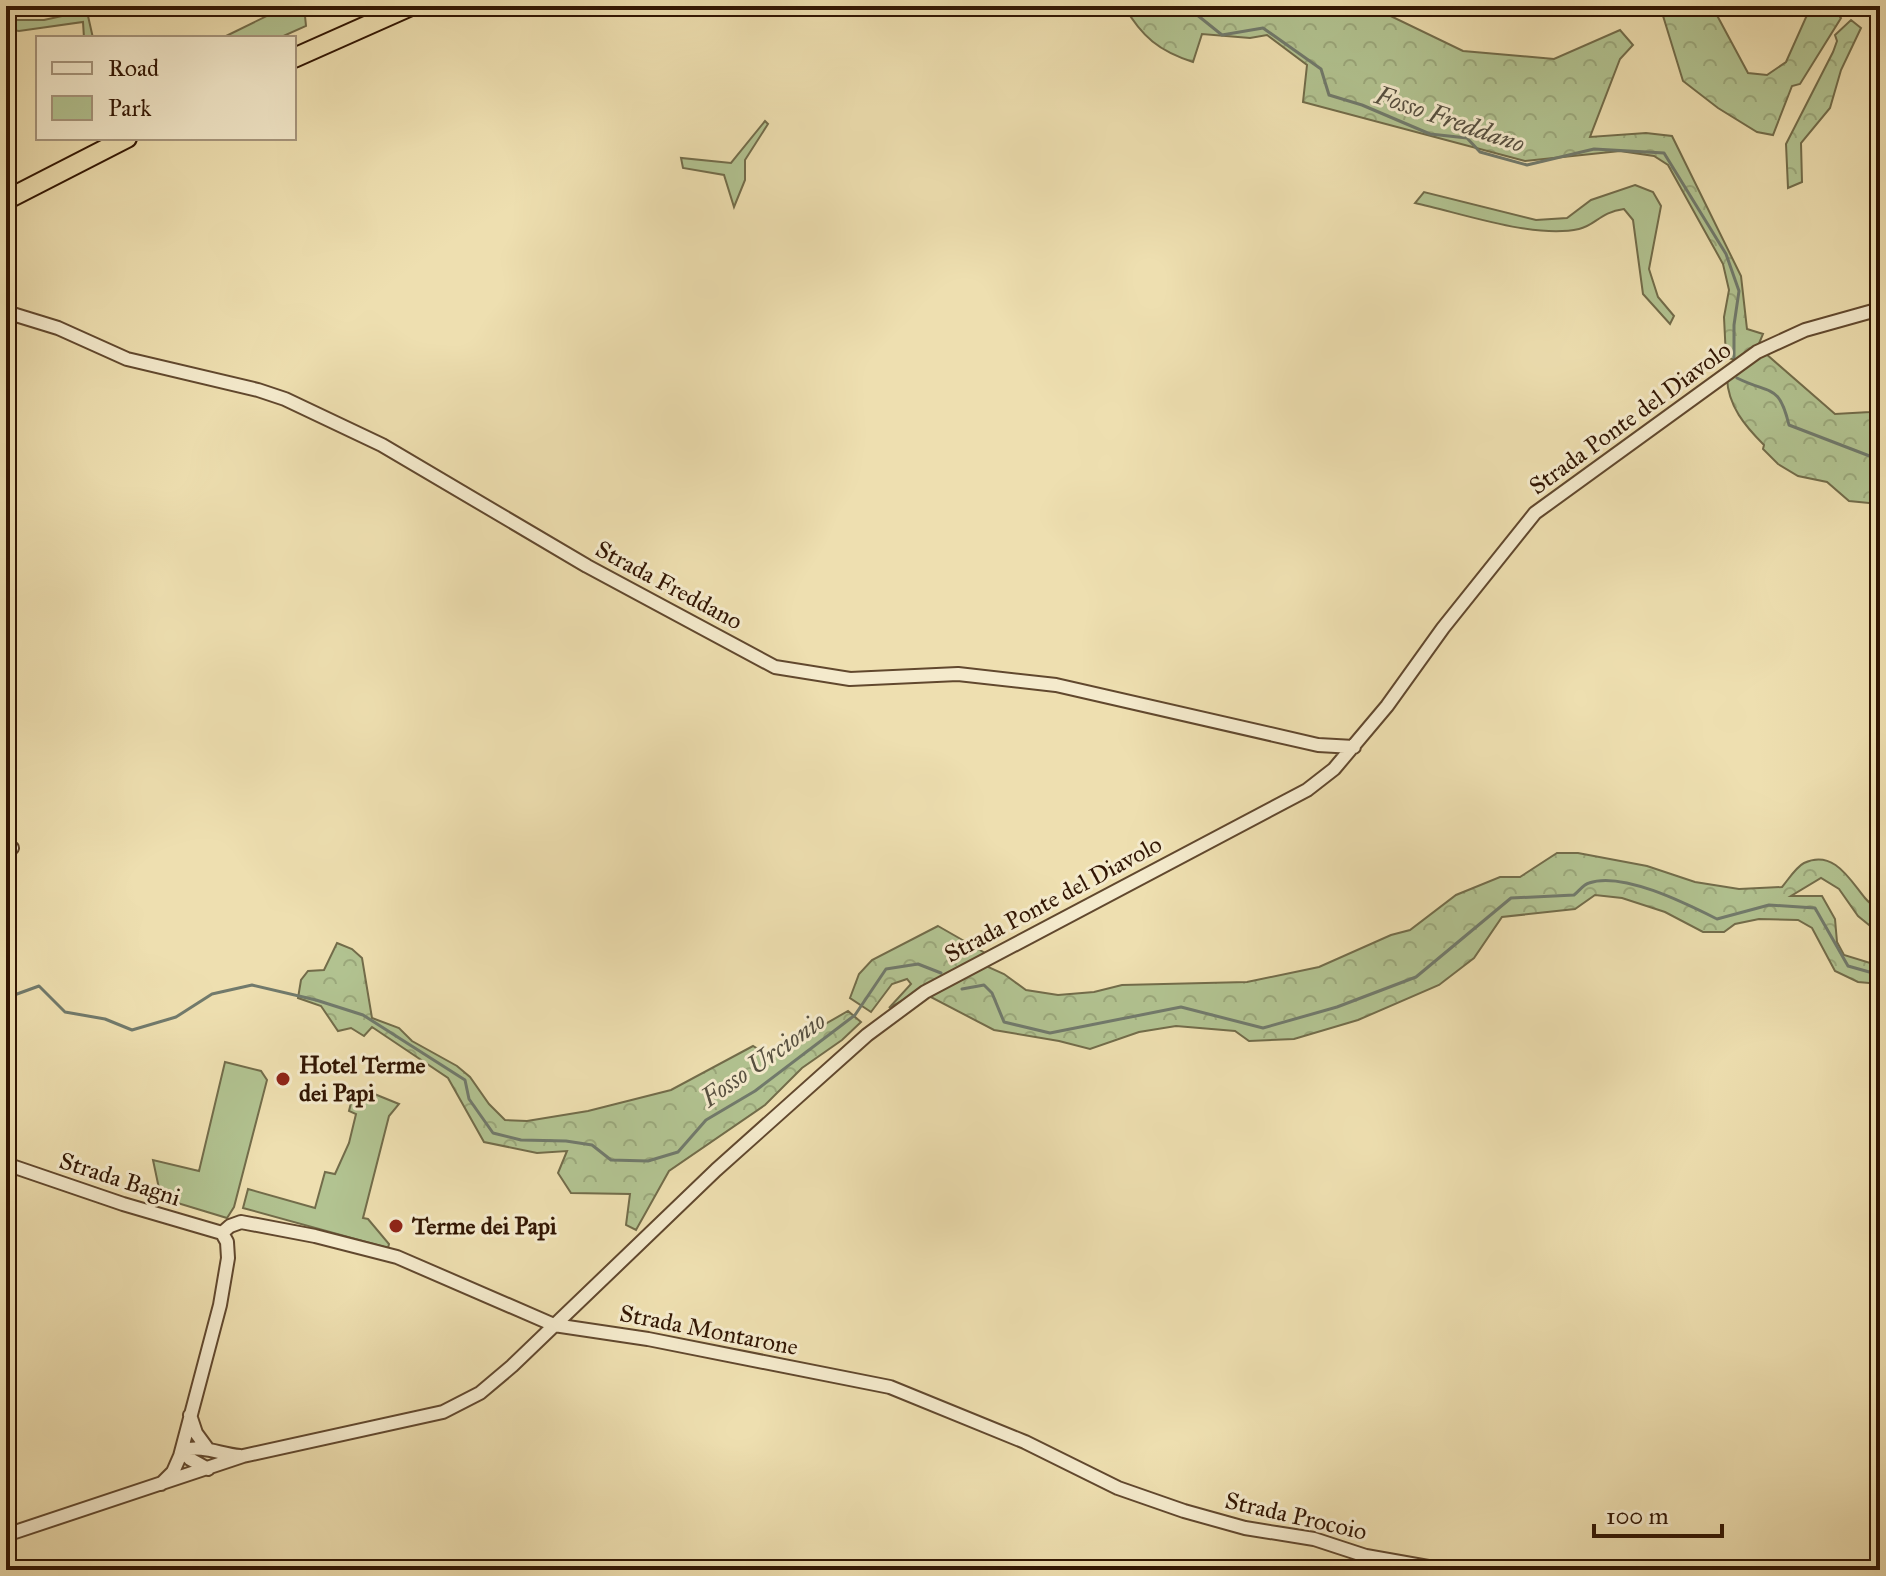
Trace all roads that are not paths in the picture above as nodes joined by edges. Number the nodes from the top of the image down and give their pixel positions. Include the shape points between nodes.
1 (383, 6) edge
2 (411, 6) edge
3 (296, 45) edge
4 (296, 57) edge
5 (100, 140) edge
6 (123, 140) edge
7 (6, 188) edge
8 (6, 200) edge
9 (1880, 309) edge
10 (6, 312) edge
11 (1354, 747) junction
12 (6, 1164) edge
13 (222, 1233) junction
14 (554, 1325) junction
15 (190, 1415) junction
16 (207, 1448) junction
17 (182, 1450) junction
18 (243, 1456) junction
19 (208, 1469) junction
20 (160, 1486) junction
21 (1184, 1511) joint
22 (6, 1535) edge
23 (1445, 1570) edge

1 - 3 highway
2 - 4 highway
5 - 7 highway
6 - 8 highway
9 - 11 street, Strada Ponte del Diavolo via 1805,330 1757,352 1535,513
10 - 11 street, Strada Freddano via 127,359 285,399 382,445 587,566 775,667 850,679 958,674 1056,685 1318,745
11 - 14 street, Strada Ponte del Diavolo via 1307,790 925,992 867,1035 716,1170
12 - 13 street, Strada Bagni
13 - 14 street, Strada Montarone via 241,1222 254,1222 397,1257
13 - 15 street via 228,1258 220,1305
14 - 18 street, Strada Ponte del Diavolo via 480,1393 443,1412
14 - 21 street, Strada Montarone via 890,1387 1025,1442 1118,1488
15 - 16 street
15 - 17 street
16 - 17 street
16 - 18 street
17 - 19 street
17 - 20 street
18 - 19 street, Strada Ponte del Diavolo
19 - 20 street, Strada Ponte del Diavolo
20 - 22 street, Strada Ponte del Diavolo
21 - 23 street, Strada Procoio

